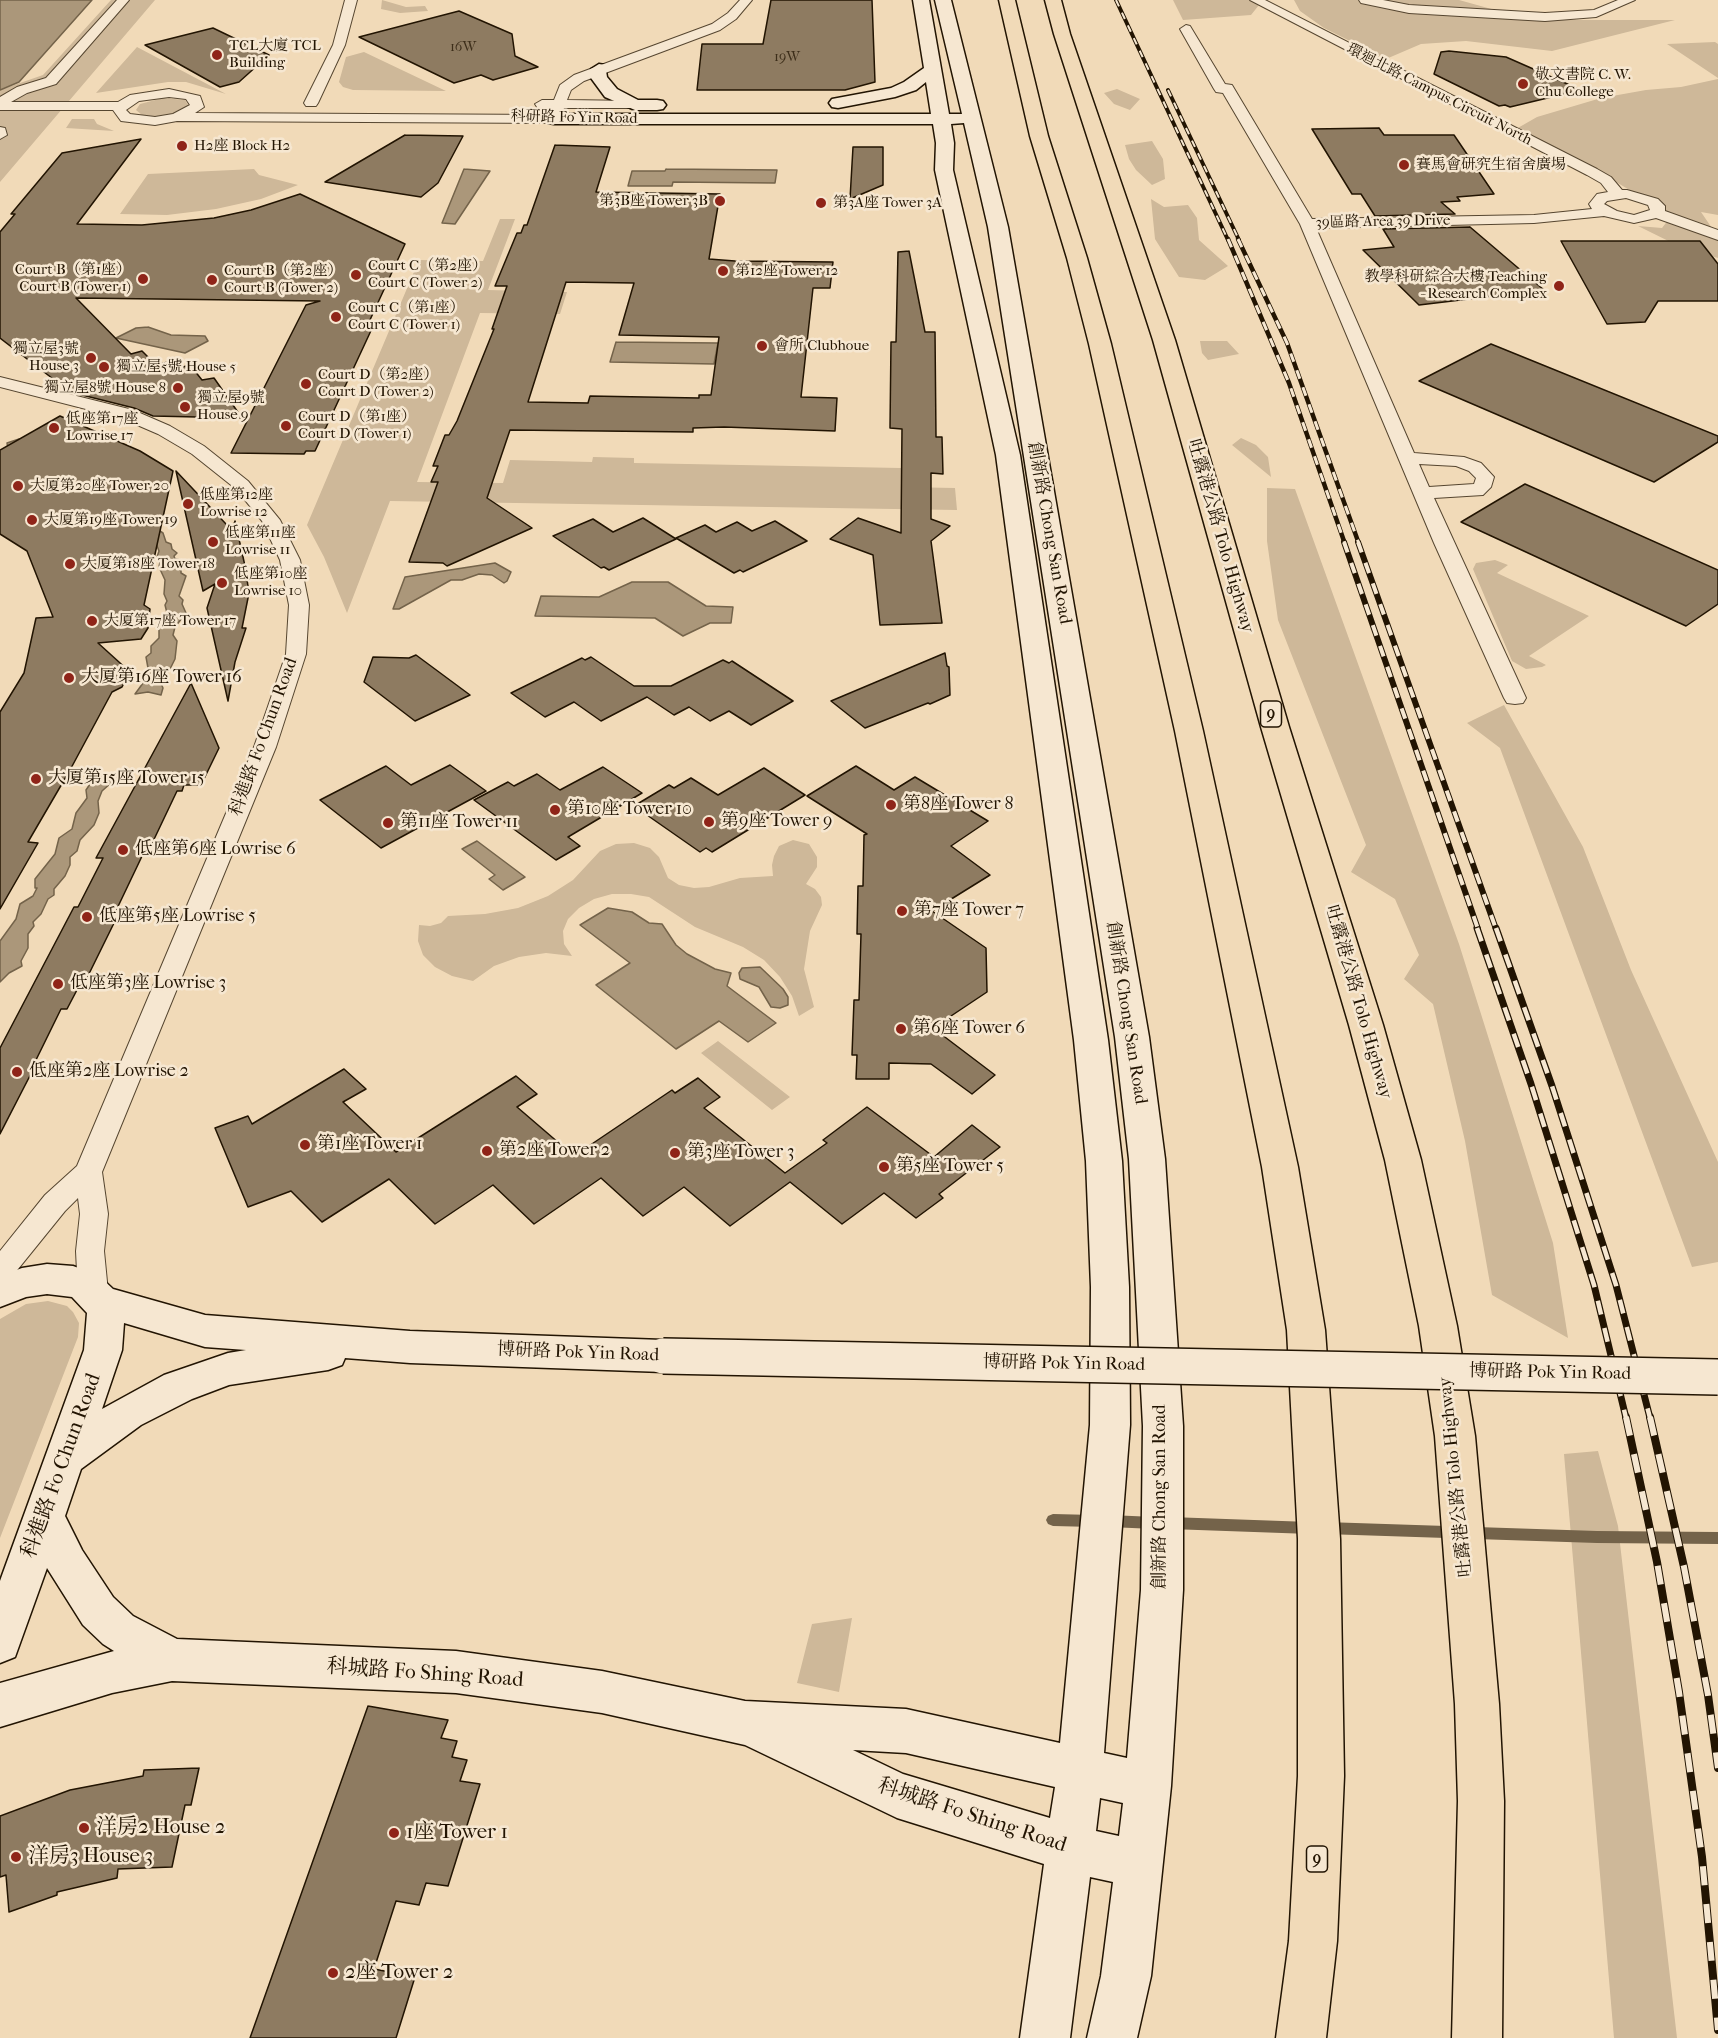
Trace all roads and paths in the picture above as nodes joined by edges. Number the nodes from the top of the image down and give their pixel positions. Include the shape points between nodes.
1 (123, 0) edge
2 (351, 0) edge
3 (746, 0) edge
4 (921, 0) edge
5 (943, 0) edge
6 (1007, 0) edge
7 (1053, 0) edge
8 (1256, 0) edge
9 (1365, 0) edge
10 (1629, 0) edge
11 (1186, 29) dead end
12 (599, 69) junction
13 (932, 70) junction
14 (195, 99) junction
15 (213, 102) dead end
16 (311, 103) dead end
17 (0, 104) edge
18 (527, 104) dead end
19 (635, 105) junction
20 (121, 106) junction
21 (809, 106) junction
22 (556, 112) junction
23 (939, 113) junction
24 (970, 113) junction
25 (177, 117) junction
26 (854, 119) junction
27 (909, 135) dead end
28 (1617, 194) junction
29 (1605, 212) junction
30 (1657, 213) junction
31 (1307, 224) junction
32 (1718, 235) edge
33 (0, 382) edge
34 (1409, 458) junction
35 (1424, 493) junction
36 (1515, 698) dead end
37 (88, 1172) junction
38 (0, 1271) edge
39 (0, 1292) edge
40 (97, 1297) junction
41 (410, 1347) junction
42 (1718, 1377) edge
43 (65, 1458) junction
44 (44, 1516) junction
45 (0, 1641) edge
46 (172, 1660) junction
47 (0, 1705) edge
48 (745, 1723) junction
49 (1080, 1772) junction
50 (1148, 1786) junction
51 (1070, 1848) junction
52 (1139, 1865) junction
53 (1045, 2038) edge
54 (1112, 2038) edge
55 (1301, 2038) edge
56 (1477, 2038) edge

1 - 17 street via 51,81 22,90
2 - 16 street via 339,45
3 - 12 street via 717,27
4 - 13 main road, 創新路 Chong San Road
5 - 24 main road, 創新路 Chong San Road
6 - 55 highway, 9 via 1039,136 1100,344 1194,753 1280,1167 1306,1330 1314,1432 1322,1680 1313,1941
7 - 56 highway, 吐露港公路 Tolo Highway / 9 via 1164,340 1372,1047 1403,1160 1438,1326 1455,1436 1477,1704 1481,1802
8 - 28 street, 環迴北路 Campus Circuit North via 1592,172 1606,180
9 - 10 street via 1409,9 1545,17 1596,13
11 - 31 street via 1221,88 1227,88
12 - 19 main road via 603,86
12 - 22 street via 571,83
13 - 21 main road via 910,86 884,95
13 - 23 main road, 創新路 Chong San Road
14 - 15 street
14 - 20 street via 158,94 135,98
14 - 25 street via 198,103 193,111
17 - 20 street
18 - 22 street, 科研路 Fo Yin Road
19 - 21 main road, 科研路 Fo Yin Road
19 - 22 street, 科研路 Fo Yin Road
20 - 25 street, 科研路 Fo Yin Road via 121,114 134,120
21 - 23 main road, 科研路 Fo Yin Road
22 - 25 street, 科研路 Fo Yin Road
22 - 26 main road, 科研路 Fo Yin Road
23 - 24 main road, 科研路 Fo Yin Road
23 - 26 main road, 科研路 Fo Yin Road
23 - 49 main road, 創新路 Chong San Road via 945,143 935,158 1008,455 1091,1040 1104,1172 1110,1287 1110,1425
24 - 50 main road, 創新路 Chong San Road via 998,227 1132,1037 1147,1159 1163,1425 1159,1645
26 - 27 main road
28 - 29 street via 1598,200 1599,208
28 - 30 street via 1646,199 1658,206
29 - 30 street via 1634,219
29 - 31 street, 39區路 Area 39 Drive via 1534,219
30 - 32 street
31 - 34 street, 39區路 Area 39 Drive
33 - 37 street, 科進路 Fo Chun Road via 127,414 198,450 242,485 271,520 290,560 299,605 296,654 265,747
34 - 35 street, 39區路 Area 39 Drive
34 - 35 street via 1458,461 1475,467 1485,477 1476,491
35 - 36 street, 39區路 Area 39 Drive
37 - 38 street, 科進路 Fo Chun Road via 55,1203
37 - 40 street, 科進路 Fo Chun Road via 94,1214 90,1251
39 - 40 main road via 22,1282 47,1279 73,1281
40 - 41 main road, 博研路 Pok Yin Road via 205,1331
40 - 43 main road, 科進路 Fo Chun Road via 106,1313 103,1350
41 - 42 main road, 博研路 Pok Yin Road, bridge via 663,1356
41 - 43 main road, 博研路 Pok Yin Road via 317,1355 205,1377 127,1413
43 - 44 main road, 科進路 Fo Chun Road
44 - 45 main road, 科進路 Fo Chun Road
44 - 46 main road, 科城路 Fo Shing Road via 67,1564 98,1611 118,1630
46 - 47 main road, 科城路 Fo Shing Road via 112,1672
46 - 48 main road, 科城路 Fo Shing Road via 456,1672 602,1692
48 - 49 main road, 科城路 Fo Shing Road via 906,1731
48 - 51 main road, 科城路 Fo Shing Road via 897,1795
49 - 50 main road, 科城路 Fo Shing Road
49 - 51 main road, 創新路 Chong San Road
50 - 52 main road, 創新路 Chong San Road
51 - 52 main road, 科城路 Fo Shing Road
51 - 53 main road, 創新路 Chong San Road
52 - 54 main road, 創新路 Chong San Road via 1126,1976

